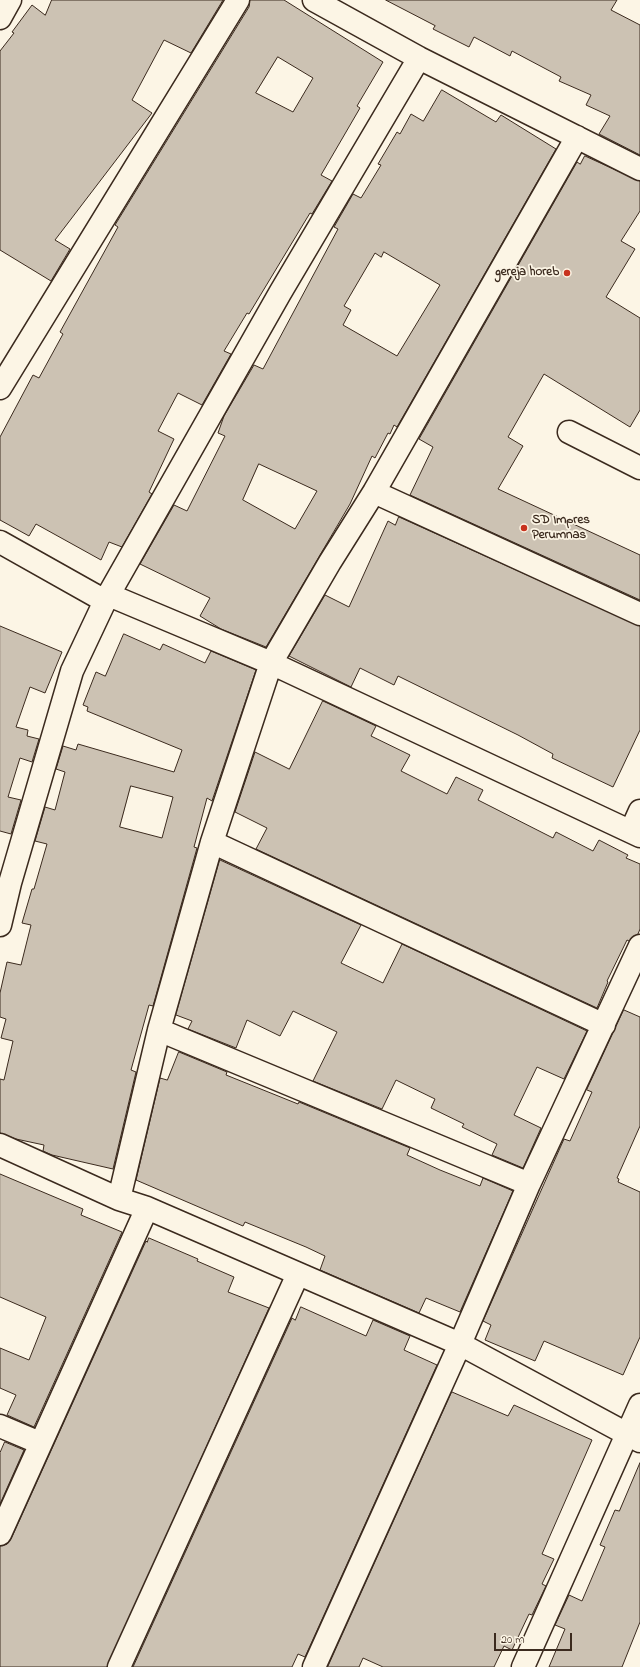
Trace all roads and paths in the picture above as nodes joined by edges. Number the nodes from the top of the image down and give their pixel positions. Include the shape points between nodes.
1 (10, 0) edge
2 (238, 0) edge
3 (314, 0) edge
4 (0, 18) edge
5 (419, 58) junction
6 (577, 137) junction
7 (640, 169) edge
8 (0, 388) edge
9 (569, 432) dead end
10 (640, 468) edge
11 (374, 492) junction
12 (0, 542) edge
13 (107, 598) junction
14 (640, 614) edge
15 (271, 663) junction
16 (640, 811) edge
17 (635, 833) edge
18 (212, 842) junction
19 (0, 925) edge
20 (640, 946) edge
21 (604, 1025) junction
22 (159, 1030) junction
23 (0, 1145) edge
24 (529, 1184) junction
25 (119, 1199) junction
26 (147, 1208) junction
27 (298, 1274) junction
28 (460, 1344) junction
29 (640, 1405) edge
30 (0, 1426) edge
31 (633, 1437) edge
32 (40, 1443) junction
33 (0, 1534) edge
34 (119, 1667) edge
35 (314, 1667) edge
36 (523, 1667) edge

1 - 4 street
2 - 8 street
3 - 5 street
5 - 6 street
5 - 13 street via 280,293
6 - 7 street
6 - 11 street
9 - 10 street
11 - 14 street
11 - 15 street
12 - 13 street
13 - 15 street
13 - 19 street via 72,671
15 - 17 street
15 - 18 street
16 - 17 street
18 - 21 street
18 - 22 street
20 - 21 street
21 - 24 street
22 - 24 street
22 - 25 street
23 - 25 street
24 - 28 street
25 - 26 street
26 - 27 street
26 - 32 street
27 - 28 street
27 - 34 street
28 - 31 street
28 - 35 street
29 - 31 street
30 - 32 street
31 - 36 street
32 - 33 street

